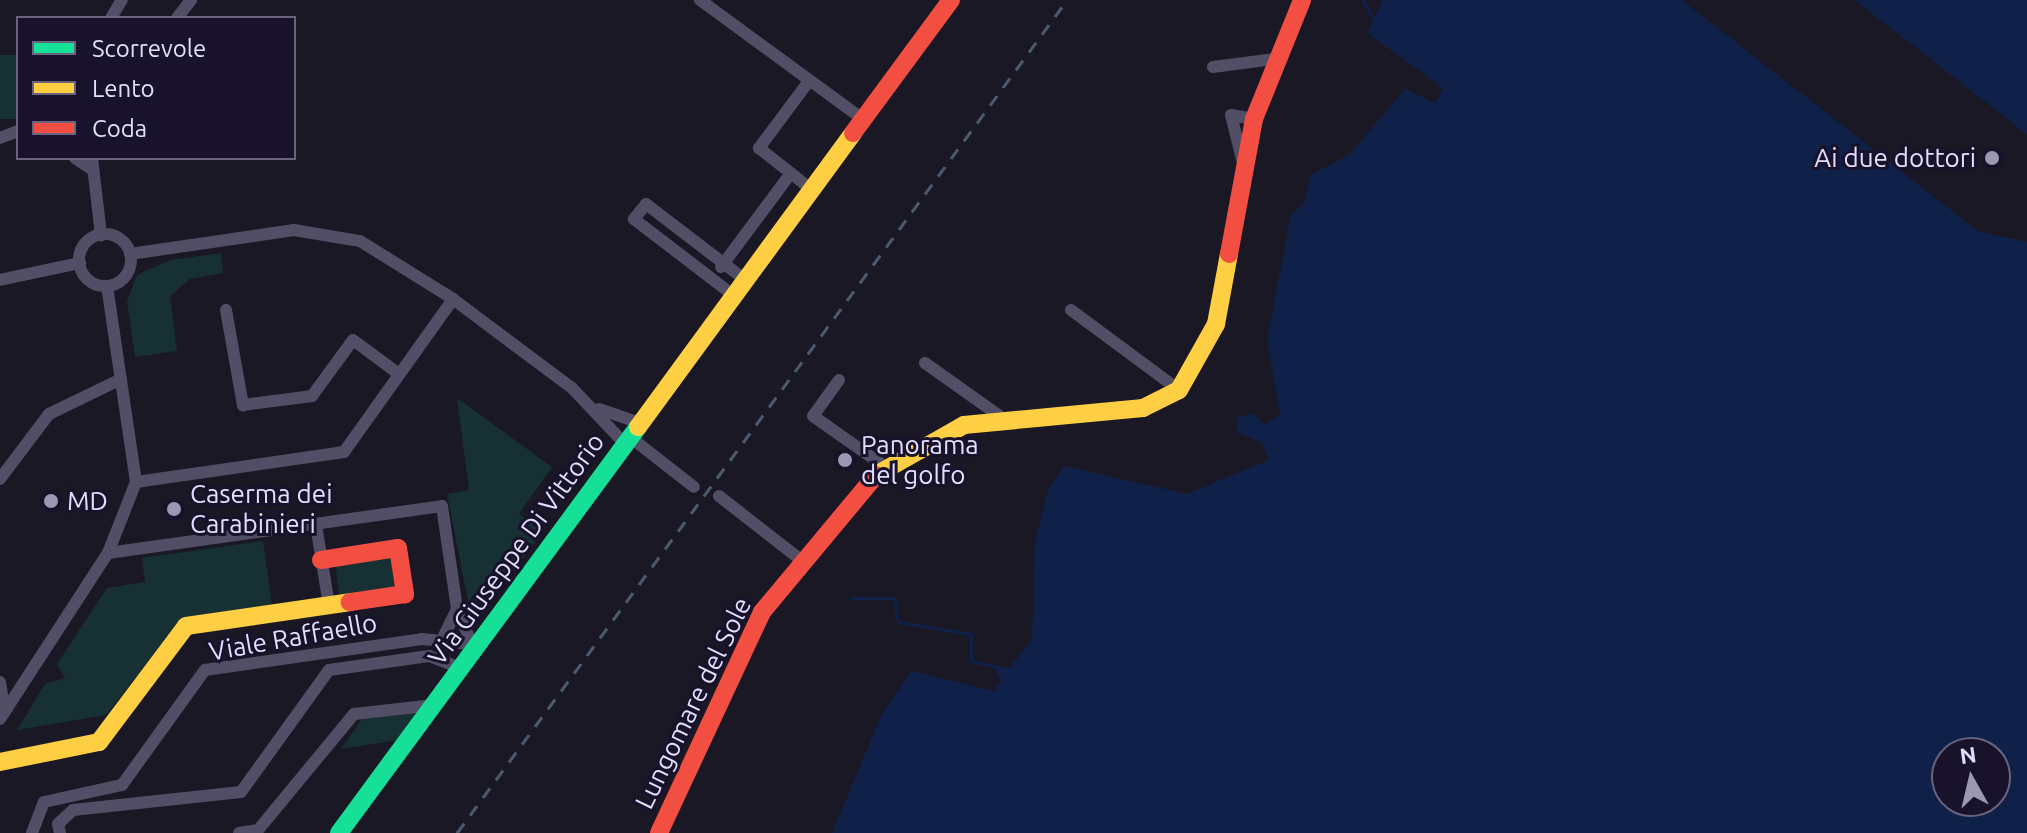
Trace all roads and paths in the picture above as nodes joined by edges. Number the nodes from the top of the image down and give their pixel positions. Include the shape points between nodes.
1 (191, 0) edge
2 (700, 0) edge
3 (1302, 0) edge
4 (947, 2) edge
5 (179, 16) edge
6 (1274, 59) junction
7 (1213, 67) dead end
8 (809, 81) junction
9 (864, 120) junction
10 (93, 164) edge
11 (791, 173) junction
12 (811, 189) junction
13 (101, 235) junction
14 (130, 254) junction
15 (80, 263) junction
16 (724, 263) junction
17 (712, 279) junction
18 (0, 280) edge
19 (107, 286) junction
20 (739, 287) junction
21 (453, 299) junction
22 (226, 310) dead end
23 (1071, 310) dead end
24 (925, 363) dead end
25 (399, 374) junction
26 (121, 379) junction
27 (839, 380) dead end
28 (1179, 390) junction
29 (599, 409) junction
30 (1001, 417) junction
31 (631, 434) junction
32 (884, 466) junction
33 (0, 479) edge
34 (136, 482) junction
35 (694, 487) dead end
36 (719, 496) dead end
37 (316, 525) junction
38 (108, 553) junction
39 (321, 560) junction
40 (801, 560) junction
41 (329, 605) junction
42 (457, 609) junction
43 (443, 638) junction
44 (474, 643) junction
45 (461, 668) junction
46 (0, 682) edge
47 (434, 705) junction
48 (2, 716) edge
49 (0, 762) edge
50 (122, 785) junction
51 (124, 803) junction
52 (32, 833) edge
53 (60, 833) edge
54 (239, 833) edge
55 (339, 833) edge
56 (659, 833) edge

1 - 5 street
2 - 8 street
3 - 6 street
4 - 9 street, Via Giuseppe Di Vittorio
6 - 7 street
6 - 28 street via 1243,163 1216,324
8 - 9 street
8 - 11 street via 759,148
9 - 12 street, Via Giuseppe Di Vittorio
10 - 13 street
11 - 12 street
11 - 16 street
12 - 20 street, Via Giuseppe Di Vittorio
13 - 14 street via 119,239
13 - 15 street via 85,245
14 - 19 street via 126,275
14 - 21 street via 313,231 381,251
15 - 18 street
15 - 19 street via 89,280
16 - 17 street
16 - 17 street via 646,204 634,219
16 - 20 street
17 - 20 street
19 - 26 street
20 - 31 street, Via Giuseppe Di Vittorio
21 - 25 street
21 - 29 street
22 - 25 street via 243,405 312,396 353,340
23 - 28 street
24 - 30 street
25 - 34 street via 344,452
26 - 33 street via 49,414
26 - 34 street
27 - 32 street via 813,416
28 - 30 street, Lungomare del Sole via 1143,408
29 - 31 street
29 - 31 street
30 - 32 street, Lungomare del Sole via 926,439
31 - 35 street
31 - 44 street, Via Giuseppe Di Vittorio
32 - 40 street, Lungomare del Sole
34 - 38 street
36 - 40 street
37 - 38 street
37 - 39 street
37 - 42 street via 442,506
38 - 48 street
39 - 41 street
39 - 41 street via 398,548 405,594
40 - 56 street, Lungomare del Sole via 762,612
41 - 49 street via 186,626 99,742
42 - 43 street
42 - 44 street
43 - 44 street, Viale Raffaello
43 - 50 street, Viale Raffaello via 205,670
44 - 45 street, Via Giuseppe Di Vittorio
45 - 47 street, Via Giuseppe Di Vittorio
45 - 51 street, Viale Raffaello via 429,656 329,670 241,792 155,806
46 - 48 street
47 - 54 street via 354,714 258,830
47 - 55 street, Via Giuseppe Di Vittorio
50 - 51 street
50 - 52 street via 44,802
51 - 53 street, Viale Raffaello via 73,810 58,824

